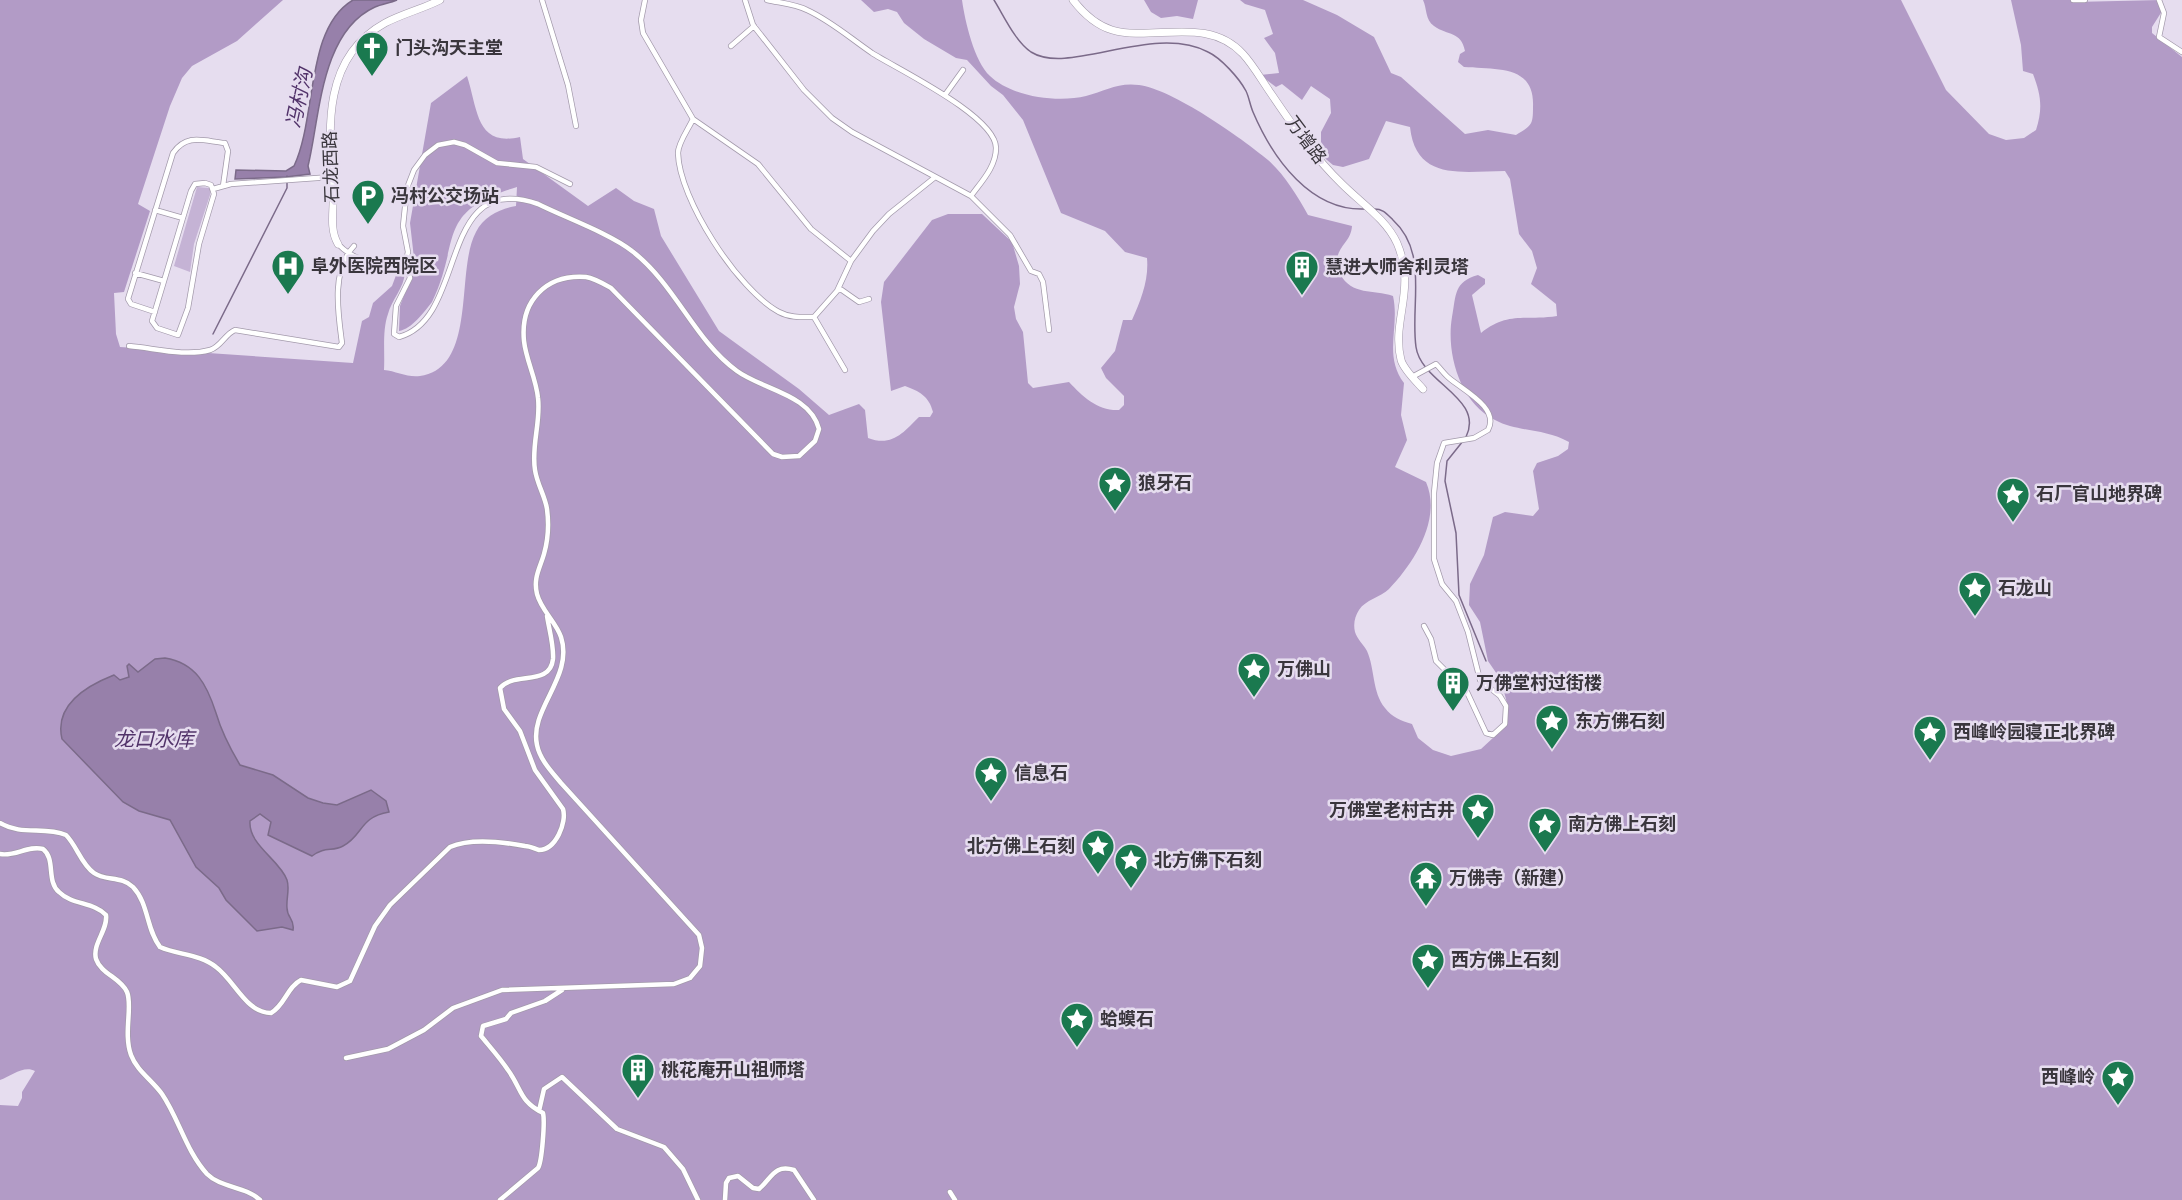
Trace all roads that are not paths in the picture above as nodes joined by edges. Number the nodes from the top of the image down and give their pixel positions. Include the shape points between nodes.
1 (440, 0) edge
2 (542, 0) edge
3 (651, 0) edge
4 (745, 0) edge
5 (767, 0) edge
6 (1073, 0) edge
7 (2073, 0) edge
8 (2085, 0) edge
9 (2159, 0) edge
10 (645, 2) edge
11 (754, 26) junction
12 (731, 46) dead end
13 (2182, 52) edge
14 (963, 70) dead end
15 (945, 95) junction
16 (693, 119) junction
17 (576, 126) dead end
18 (331, 177) junction
19 (934, 178) junction
20 (570, 184) dead end
21 (223, 186) junction
22 (213, 189) junction
23 (971, 196) junction
24 (155, 210) junction
25 (183, 218) junction
26 (338, 244) joint
27 (354, 246) dead end
28 (348, 255) junction
29 (406, 261) junction
30 (850, 261) junction
31 (135, 273) junction
32 (164, 281) junction
33 (838, 288) junction
34 (869, 299) dead end
35 (155, 312) junction
36 (814, 317) junction
37 (1049, 330) dead end
38 (129, 346) dead end
39 (845, 370) dead end
40 (1412, 377) junction
41 (1423, 389) dead end
42 (547, 614) junction
43 (1424, 626) dead end
44 (0, 823) edge
45 (0, 854) edge
46 (564, 988) junction
47 (346, 1058) dead end
48 (538, 1111) junction
49 (950, 1192) dead end
50 (260, 1200) edge
51 (500, 1200) edge
52 (698, 1200) edge
53 (724, 1200) edge
54 (814, 1200) edge
55 (955, 1200) edge

1 - 18 street, 石龙西路 via 384,24 350,55 338,76 332,104
2 - 17 street
3 - 10 street
4 - 11 street
5 - 15 street via 806,9
6 - 40 street, 万增路 via 1096,23 1111,30 1196,33 1228,42 1251,65 1317,158 1390,230 1407,280 1400,346 1401,361
7 - 8 street
9 - 13 street via 2164,13 2159,38
10 - 16 street via 643,33
11 - 12 street
11 - 19 street via 804,90 832,118
14 - 15 street
15 - 23 street via 980,123 996,149 991,169
16 - 30 street via 758,164 811,229
16 - 36 street via 678,150 689,200 752,291 780,313
18 - 21 street
18 - 26 street, 石龙西路 via 332,235
19 - 23 street
19 - 30 street via 889,214
20 - 29 street via 536,167 497,163 465,145 438,145 414,170 407,188 403,226
21 - 22 street
21 - 24 street via 228,151 225,143 184,140 173,153
22 - 25 street via 205,183 195,184
22 - 35 street via 188,308 178,335 153,324
23 - 37 street via 1010,235 1031,271 1039,274
24 - 25 street
24 - 31 street
25 - 32 street
26 - 28 street
27 - 28 street
28 - 29 street
28 - 38 street via 338,283 342,343 339,347 236,330 207,350 185,352
29 - 42 street via 410,278 396,306 394,334 399,337 431,310 445,286 463,232 476,215 502,201 538,204 630,249 659,274 714,350 737,371 810,409 816,419 819,429 808,449 799,456 773,454 611,288 588,277 558,278 536,294 525,315 524,342 539,402 535,471 547,507 548,531 535,574 537,594
30 - 33 street
31 - 32 street
31 - 35 street via 130,304
32 - 35 street
33 - 34 street via 859,302
33 - 36 street
36 - 39 street
40 - 41 street, 万增路
40 - 43 street via 1436,364 1487,409 1491,423 1488,430 1469,439 1444,443 1437,463 1434,559 1442,584 1456,602 1468,632 1480,680 1506,706 1505,724 1493,735 1486,733 1467,692 1436,661
42 - 44 street via 553,660 545,673 534,678 510,679 500,688 504,709 520,731 535,770 563,809 562,826 553,841 539,850 477,842 450,847 390,905 375,926 350,981 337,987 297,982 272,1013 255,1010 215,965 160,946 135,889 93,872 66,835 19,831
42 - 46 street via 561,637 563,666 537,727 537,747 561,783 699,935 702,950 700,966 690,978 674,984
45 - 50 street via 15,854 33,847 43,849 49,855 58,892 106,915 96,959 128,994 125,1032 137,1066 163,1096 206,1172
46 - 47 street via 502,990 471,999 388,1049
46 - 48 street via 545,1001 511,1013 507,1019 483,1026 481,1036 510,1072 528,1106
48 - 51 street via 544,1119 542,1161
48 - 52 street via 544,1089 562,1077 617,1129 664,1147 683,1169
49 - 55 street
53 - 54 street via 729,1178 738,1176 759,1189 774,1170 786,1168 794,1170

